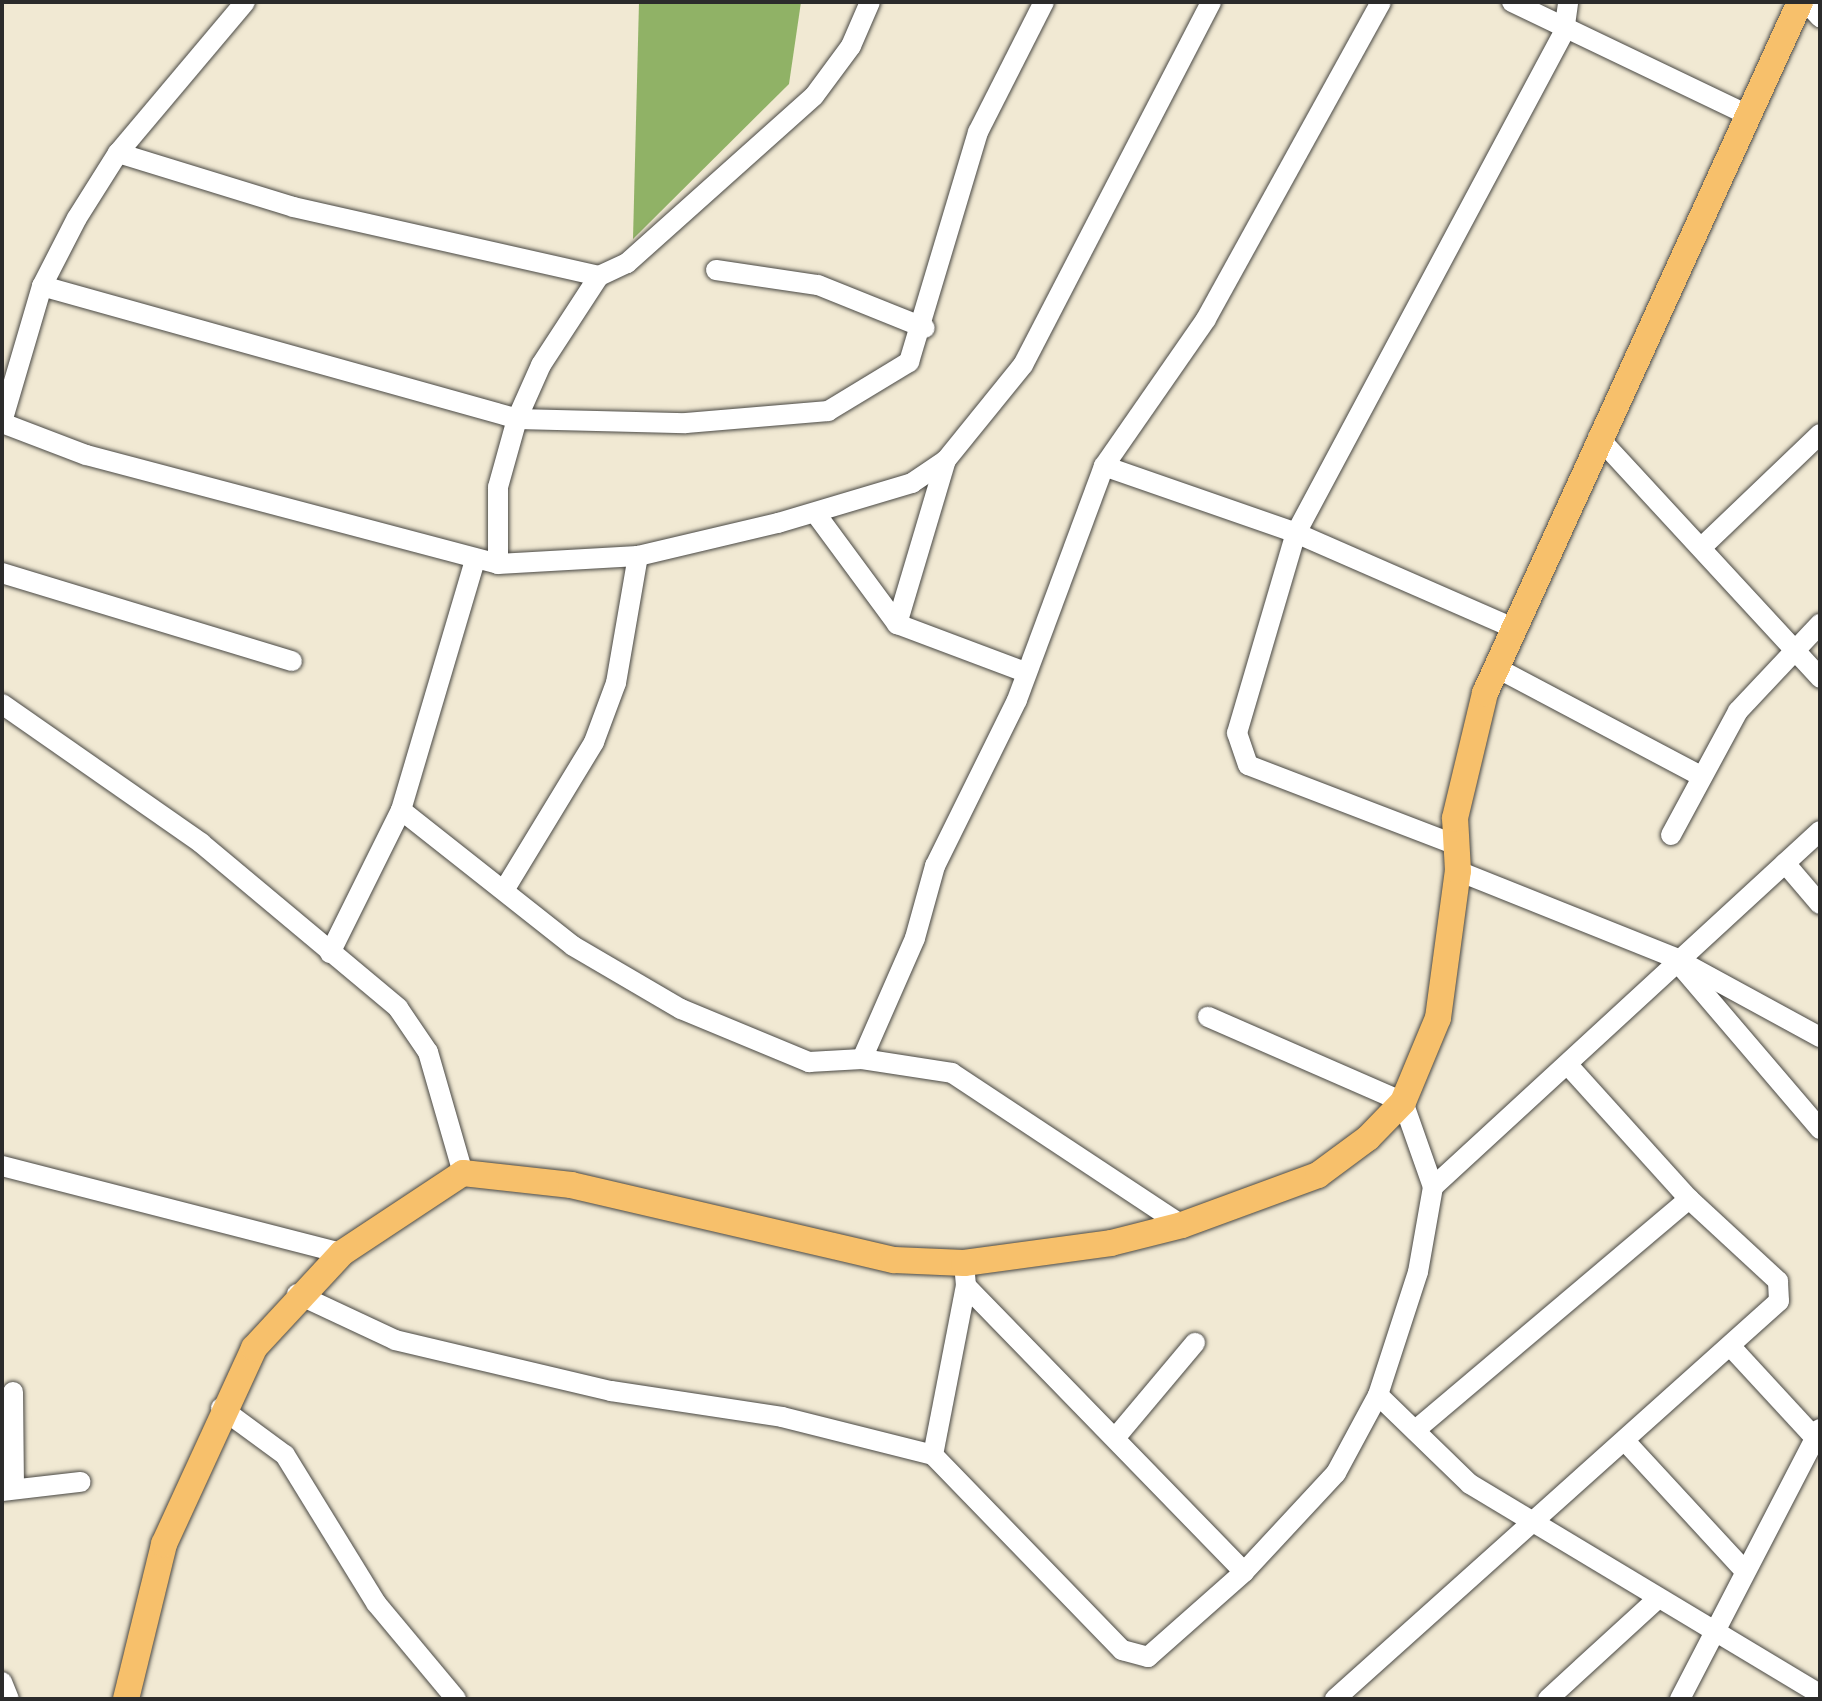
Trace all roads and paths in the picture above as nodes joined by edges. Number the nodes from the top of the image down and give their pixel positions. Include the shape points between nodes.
1 (245, 2) edge
2 (870, 2) edge
3 (1044, 2) edge
4 (1211, 2) edge
5 (1381, 2) edge
6 (1512, 2) edge
7 (1568, 2) edge
8 (1803, 2) edge
9 (1820, 17) edge
10 (1564, 32) junction
11 (1744, 113) junction
12 (118, 153) junction
13 (716, 270) dead end
14 (599, 276) junction
15 (42, 286) junction
16 (925, 328) junction
17 (517, 419) junction
18 (2, 422) edge
19 (1820, 434) edge
20 (1598, 437) junction
21 (946, 460) junction
22 (1104, 466) junction
23 (816, 514) junction
24 (1296, 533) junction
25 (1703, 546) junction
26 (638, 556) junction
27 (475, 560) junction
28 (498, 564) junction
29 (2, 573) edge
30 (897, 624) junction
31 (1820, 624) edge
32 (1511, 627) junction
33 (1795, 647) junction
34 (292, 661) dead end
35 (1495, 667) junction
36 (1025, 672) junction
37 (1820, 678) edge
38 (2, 704) edge
39 (1699, 775) junction
40 (401, 810) junction
41 (1820, 831) edge
42 (1671, 835) dead end
43 (1451, 843) junction
44 (1785, 863) junction
45 (1458, 871) junction
46 (506, 887) junction
47 (1820, 904) edge
48 (330, 953) junction
49 (1675, 958) junction
50 (1208, 1017) dead end
51 (1820, 1037) edge
52 (862, 1059) junction
53 (1568, 1065) junction
54 (1403, 1102) junction
55 (1820, 1129) edge
56 (2, 1166) edge
57 (463, 1173) junction
58 (1433, 1187) junction
59 (1689, 1199) junction
60 (1182, 1225) junction
61 (342, 1253) junction
62 (965, 1274) junction
63 (297, 1294) junction
64 (1195, 1343) dead end
65 (1732, 1348) junction
66 (13, 1392) dead end
67 (1378, 1395) junction
68 (221, 1408) junction
69 (1418, 1428) junction
70 (1818, 1433) edge
71 (1116, 1437) junction
72 (1625, 1441) junction
73 (933, 1455) junction
74 (80, 1482) dead end
75 (8, 1490) edge
76 (1529, 1523) junction
77 (1744, 1570) junction
78 (1244, 1572) junction
79 (1657, 1599) junction
80 (1713, 1631) junction
81 (2, 1682) edge
82 (1820, 1694) edge
83 (9, 1699) edge
84 (126, 1699) edge
85 (456, 1699) edge
86 (1335, 1699) edge
87 (1548, 1699) edge
88 (1680, 1699) edge

1 - 12 street
2 - 14 street via 851,46 814,96 627,263
3 - 16 street via 968,158
4 - 21 street via 1023,365
5 - 22 street via 1206,319
6 - 10 street
7 - 10 street
8 - 9 street
8 - 11 main road
10 - 11 street
10 - 24 street
11 - 20 main road
12 - 14 street via 293,207
12 - 15 street
13 - 16 street via 818,285
14 - 17 street via 541,365
15 - 17 street
15 - 18 street
16 - 17 street via 909,362 828,411 686,423
17 - 28 street via 498,487
18 - 27 street via 86,455
19 - 25 street
20 - 25 street
20 - 32 main road
21 - 23 street via 912,483
21 - 30 street
22 - 24 street
22 - 36 street
23 - 26 street
23 - 30 street
24 - 32 street
24 - 43 street via 1237,733 1238,751 1248,765
25 - 33 street
26 - 28 street
26 - 46 street via 619,670 594,742
27 - 28 street
27 - 40 street
29 - 34 street
30 - 36 street
31 - 33 street
32 - 35 main road
33 - 37 street
33 - 39 street via 1738,711
35 - 39 street
35 - 43 main road via 1467,756
36 - 52 street via 935,866 915,938
38 - 48 street via 150,804
39 - 42 street
40 - 46 street
40 - 48 street
41 - 44 street
43 - 45 main road
44 - 47 street
44 - 49 street
45 - 49 street
45 - 54 main road via 1438,1018
46 - 52 street via 573,946 681,1009 809,1062
48 - 57 street via 415,1029
49 - 51 street
49 - 53 street
49 - 55 street
50 - 54 street
52 - 60 street via 912,1063 979,1086
53 - 58 street
53 - 59 street
54 - 58 street
54 - 60 main road via 1318,1175
56 - 61 street
57 - 61 main road
57 - 62 main road via 571,1185
58 - 67 street via 1418,1272
59 - 65 street via 1781,1291
59 - 69 street
60 - 62 main road
61 - 63 main road
62 - 71 street
62 - 73 street
63 - 68 main road
63 - 73 street via 395,1340 611,1391 782,1417
64 - 71 street
65 - 70 street
65 - 72 street
66 - 75 street
67 - 69 street
67 - 78 street via 1336,1473
68 - 84 main road via 164,1544
68 - 85 street via 285,1455 376,1603
69 - 76 street via 1470,1484
70 - 77 street
71 - 78 street
72 - 76 street
72 - 77 street
73 - 78 street via 1134,1658 1148,1657
74 - 75 street
76 - 79 street
76 - 86 street
77 - 80 street
79 - 80 street
79 - 87 street
80 - 82 street
80 - 88 street
81 - 83 street

